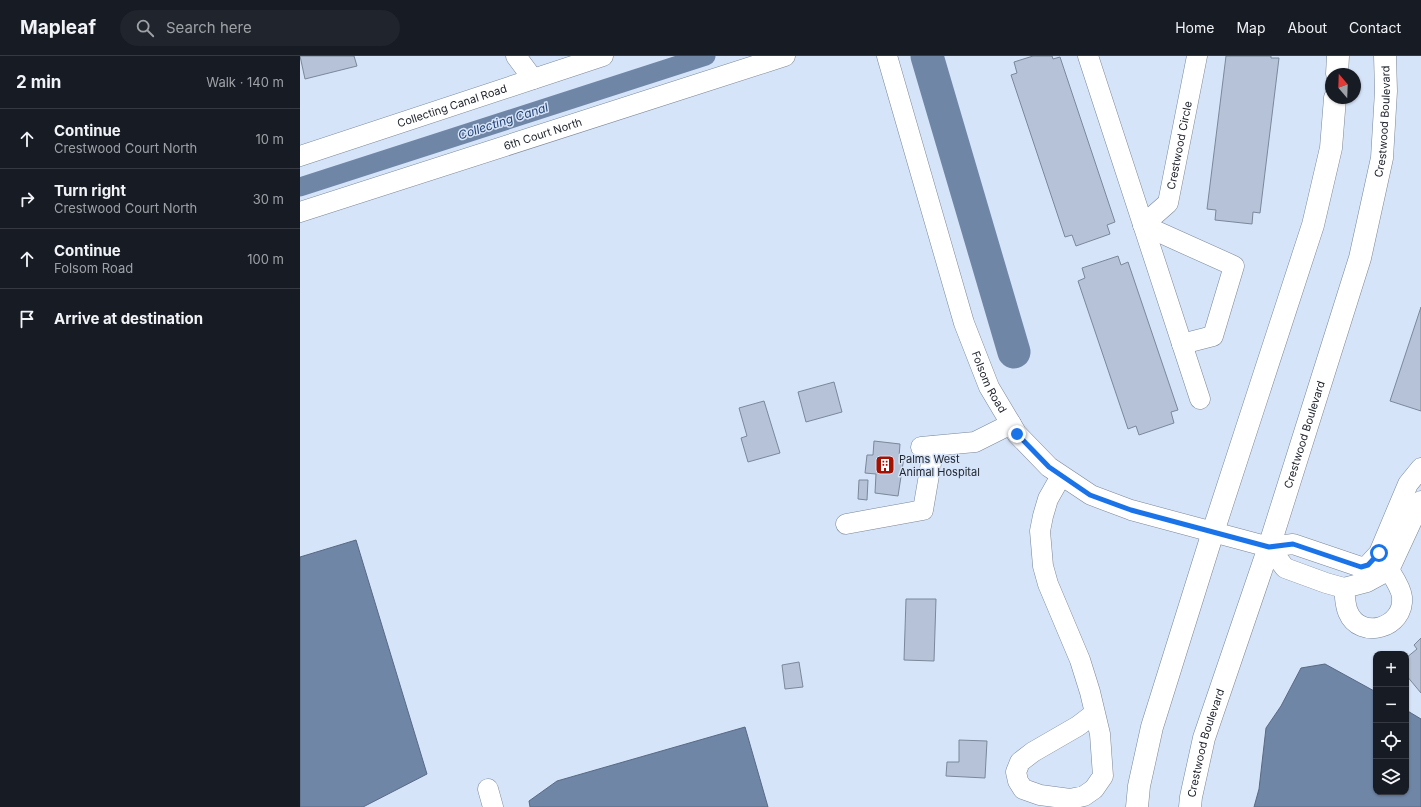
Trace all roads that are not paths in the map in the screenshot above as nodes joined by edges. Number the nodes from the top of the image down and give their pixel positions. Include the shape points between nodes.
1 (516, 56) edge
2 (603, 56) edge
3 (785, 56) edge
4 (887, 56) edge
5 (1088, 56) edge
6 (1197, 56) edge
7 (1338, 56) edge
8 (1385, 56) edge
9 (1337, 68) edge
10 (533, 79) junction
11 (1335, 104) edge
12 (300, 156) edge
13 (300, 212) edge
14 (1143, 225) junction
15 (1182, 344) junction
16 (1200, 399) dead end
17 (1010, 424) junction
18 (1061, 476) junction
19 (1418, 476) edge
20 (1421, 501) edge
21 (846, 524) dead end
22 (1213, 532) junction
23 (1269, 547) junction
24 (1389, 570) junction
25 (1344, 588) junction
26 (1095, 713) junction
27 (1137, 807) edge
28 (1190, 807) edge

1 - 10 street
2 - 10 street, Collecting Canal Road
3 - 13 street, 6th Court North
4 - 17 street, Folsom Road via 964,323 989,387
5 - 14 street
6 - 14 street, Crestwood Circle via 1168,203
7 - 9 main road
8 - 23 main road, Crestwood Boulevard via 1386,91 1382,158 1360,258
10 - 12 street, Collecting Canal Road
11 - 22 main road via 1331,148 1313,225
14 - 15 street
14 - 15 street via 1234,266 1214,336
15 - 16 street
17 - 18 street, Folsom Road via 1044,462
17 - 21 street via 975,442 927,446 923,510
18 - 22 street, Folsom Road via 1090,495 1124,508
18 - 26 street via 1048,500 1043,516 1040,531 1043,566 1080,660
19 - 23 street via 1408,484 1379,553 1368,565 1361,567 1293,544
20 - 24 street
22 - 23 street, Folsom Road
22 - 27 main road via 1152,727
23 - 25 street via 1284,568
23 - 28 main road, Crestwood Boulevard via 1204,738
24 - 25 street via 1367,582
24 - 25 street via 1402,597 1397,617 1386,626 1377,629 1362,627 1354,621 1345,604
26 - 26 street via 1100,734 1103,776 1094,789 1084,796 1070,799 1023,789 1016,772 1020,762

